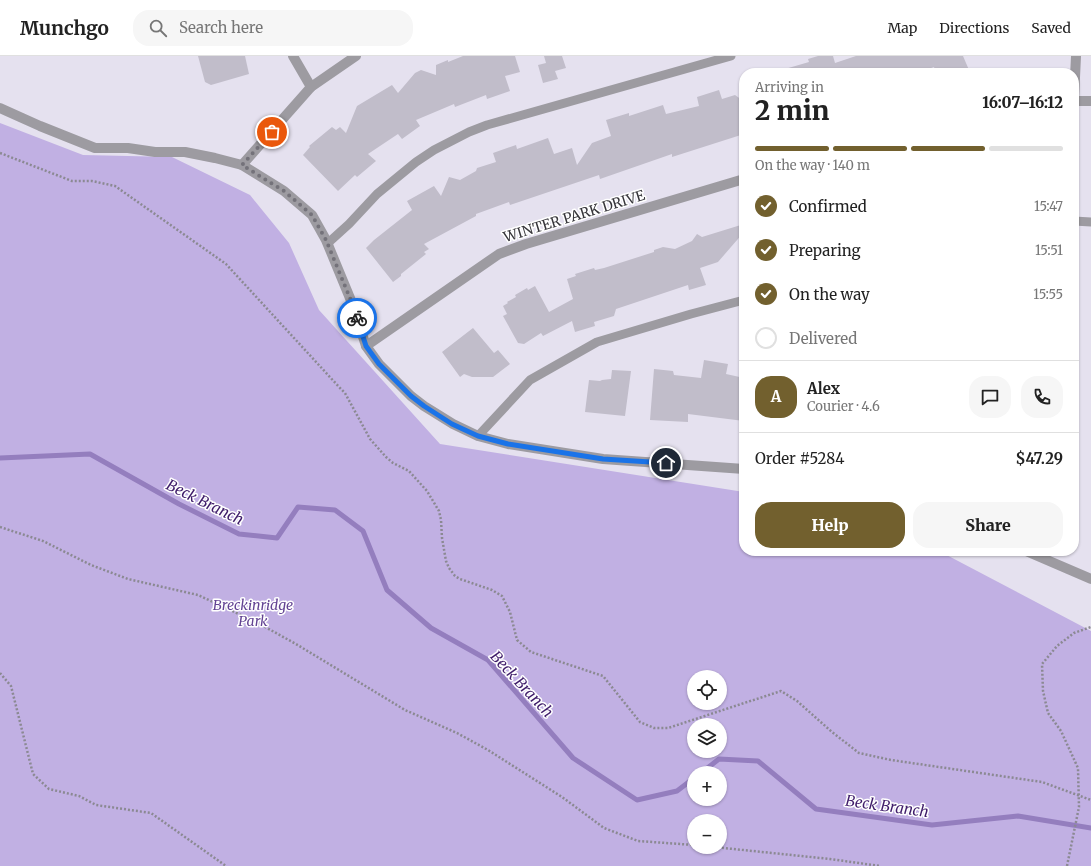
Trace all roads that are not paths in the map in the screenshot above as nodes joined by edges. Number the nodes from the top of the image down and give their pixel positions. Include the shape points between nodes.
1 (293, 56) edge
2 (356, 56) edge
3 (731, 56) edge
4 (1076, 56) edge
5 (1075, 68) edge
6 (311, 87) junction
7 (1079, 100) edge
8 (1091, 101) edge
9 (0, 108) edge
10 (242, 165) junction
11 (739, 180) edge
12 (1079, 221) edge
13 (1091, 222) edge
14 (328, 244) junction
15 (739, 301) edge
16 (366, 346) junction
17 (478, 436) junction
18 (739, 469) edge
19 (1037, 556) edge
20 (1091, 580) edge

1 - 6 street
2 - 6 street
3 - 14 lane via 470,132 416,162 377,194
4 - 5 street
6 - 10 street
7 - 8 street
9 - 10 street via 95,148 185,152
10 - 14 street via 284,191 312,215
11 - 16 street, WINTER PARK DRIVE via 499,254
12 - 13 lane
14 - 16 street
15 - 17 lane via 597,342 530,380
16 - 17 street via 379,364 411,396 452,424
17 - 18 street via 508,444 603,459
19 - 20 street

